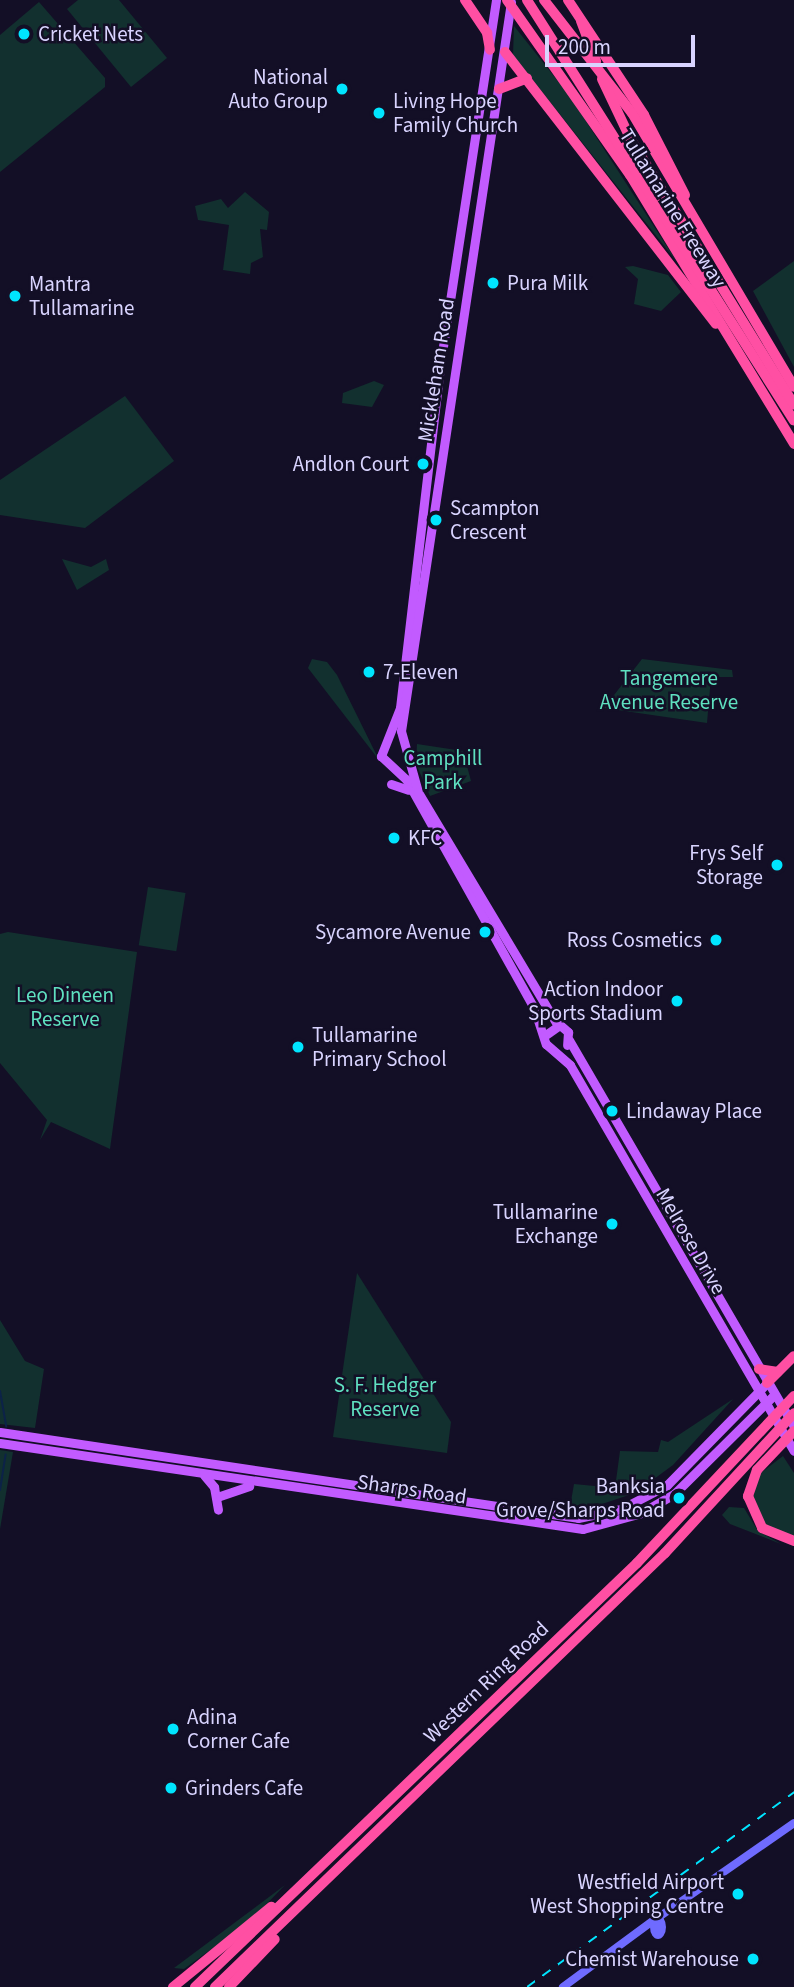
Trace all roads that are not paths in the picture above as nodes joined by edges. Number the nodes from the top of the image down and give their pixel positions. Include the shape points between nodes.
1 (465, 0) edge
2 (496, 0) edge
3 (527, 0) edge
4 (544, 0) edge
5 (568, 0) edge
6 (510, 2) edge
7 (476, 16) junction
8 (581, 21) junction
9 (492, 28) junction
10 (490, 50) junction
11 (505, 52) junction
12 (527, 78) junction
13 (499, 89) junction
14 (474, 164) junction
15 (486, 167) junction
16 (463, 231) junction
17 (475, 233) junction
18 (755, 323) junction
19 (455, 354) junction
20 (440, 367) junction
21 (751, 371) junction
22 (794, 387) edge
23 (794, 405) edge
24 (794, 420) edge
25 (794, 444) edge
26 (427, 522) junction
27 (412, 642) junction
28 (388, 737) junction
29 (406, 750) junction
30 (398, 771) junction
31 (391, 784) dead end
32 (411, 794) junction
33 (482, 908) junction
34 (557, 1024) junction
35 (544, 1036) junction
36 (569, 1040) junction
37 (557, 1050) junction
38 (692, 1255) junction
39 (682, 1261) junction
40 (794, 1356) edge
41 (759, 1369) junction
42 (778, 1372) junction
43 (752, 1383) junction
44 (767, 1383) junction
45 (758, 1393) junction
46 (774, 1395) junction
47 (794, 1396) edge
48 (765, 1404) junction
49 (743, 1410) junction
50 (794, 1413) edge
51 (751, 1419) junction
52 (794, 1420) edge
53 (775, 1421) junction
54 (794, 1429) edge
55 (0, 1432) edge
56 (0, 1443) edge
57 (77, 1443) junction
58 (767, 1444) junction
59 (794, 1451) edge
60 (75, 1454) junction
61 (204, 1475) junction
62 (280, 1477) junction
63 (272, 1486) junction
64 (303, 1492) junction
65 (220, 1496) dead end
66 (649, 1497) junction
67 (653, 1507) junction
68 (218, 1510) dead end
69 (794, 1541) edge
70 (379, 1812) junction
71 (794, 1823) edge
72 (365, 1843) junction
73 (173, 1987) edge
74 (195, 1987) edge
75 (215, 1987) edge
76 (229, 1987) edge
77 (563, 1987) edge

1 - 7 highway
2 - 9 main road, Mickleham Road
3 - 24 highway, Tullamarine Freeway
4 - 18 highway via 617,92
5 - 8 highway
6 - 9 main road
6 - 11 main road, Mickleham Road
6 - 21 highway, Tullamarine Freeway via 630,175
7 - 9 highway
7 - 10 highway
8 - 18 highway via 644,116
8 - 23 highway via 615,111
9 - 10 main road, Mickleham Road
9 - 11 main road
10 - 14 main road, Mickleham Road
11 - 12 highway
11 - 13 main road, Mickleham Road
12 - 13 highway
12 - 21 highway
13 - 15 main road, Mickleham Road
14 - 15 main road
14 - 16 main road, Mickleham Road
15 - 17 main road, Mickleham Road
16 - 17 main road
16 - 20 main road, Mickleham Road
17 - 19 main road, Mickleham Road
18 - 22 highway
19 - 20 main road
19 - 26 main road, Mickleham Road
20 - 26 main road, Mickleham Road
21 - 25 highway, Tullamarine Freeway
26 - 27 main road, Mickleham Road
27 - 28 main road, Mickleham Road via 400,708
27 - 29 main road, Mickleham Road via 401,728
28 - 29 main road
28 - 30 main road via 381,756
29 - 30 main road
29 - 33 main road via 418,792
30 - 32 main road
31 - 32 main road via 400,783
32 - 33 main road
33 - 34 main road
33 - 35 main road
34 - 35 main road
34 - 36 main road, Melrose Drive
35 - 37 main road, Melrose Drive
36 - 37 main road
36 - 38 main road, Melrose Drive
37 - 39 main road, Melrose Drive
38 - 39 main road
38 - 41 main road, Melrose Drive
39 - 43 main road, Melrose Drive
40 - 42 highway
41 - 42 highway
41 - 44 main road, Melrose Drive
42 - 44 highway
43 - 45 main road, Melrose Drive
43 - 49 main road
44 - 45 main road, Sharps Road
44 - 46 main road, Melrose Drive
45 - 48 main road, Melrose Drive
45 - 49 main road, Sharps Road
46 - 48 main road, Sharps Road
46 - 54 main road, Melrose Drive
47 - 58 highway, Western Ring Road
48 - 51 main road, Sharps Road
48 - 53 main road, Melrose Drive
49 - 66 main road, Sharps Road
50 - 58 highway, Western Ring Road
51 - 53 main road
51 - 67 main road, Sharps Road via 689,1482
52 - 58 highway
53 - 59 main road, Melrose Drive
54 - 58 highway
55 - 57 main road, Sharps Road
56 - 60 main road, Sharps Road
57 - 60 main road
57 - 62 main road, Sharps Road
58 - 69 highway via 750,1483 750,1508 769,1534
58 - 70 highway, Western Ring Road
58 - 72 highway, Western Ring Road via 701,1515
60 - 61 main road, Sharps Road
61 - 63 main road, Sharps Road
61 - 68 main road via 214,1487
62 - 64 main road
62 - 66 main road, Sharps Road via 557,1518 602,1514
63 - 64 main road, Sharps Road
63 - 65 main road via 239,1486
64 - 67 main road, Sharps Road via 565,1529 604,1525
66 - 67 main road
70 - 73 highway
70 - 74 highway, Western Ring Road
71 - 77 main road
72 - 75 highway, Western Ring Road
72 - 76 highway

